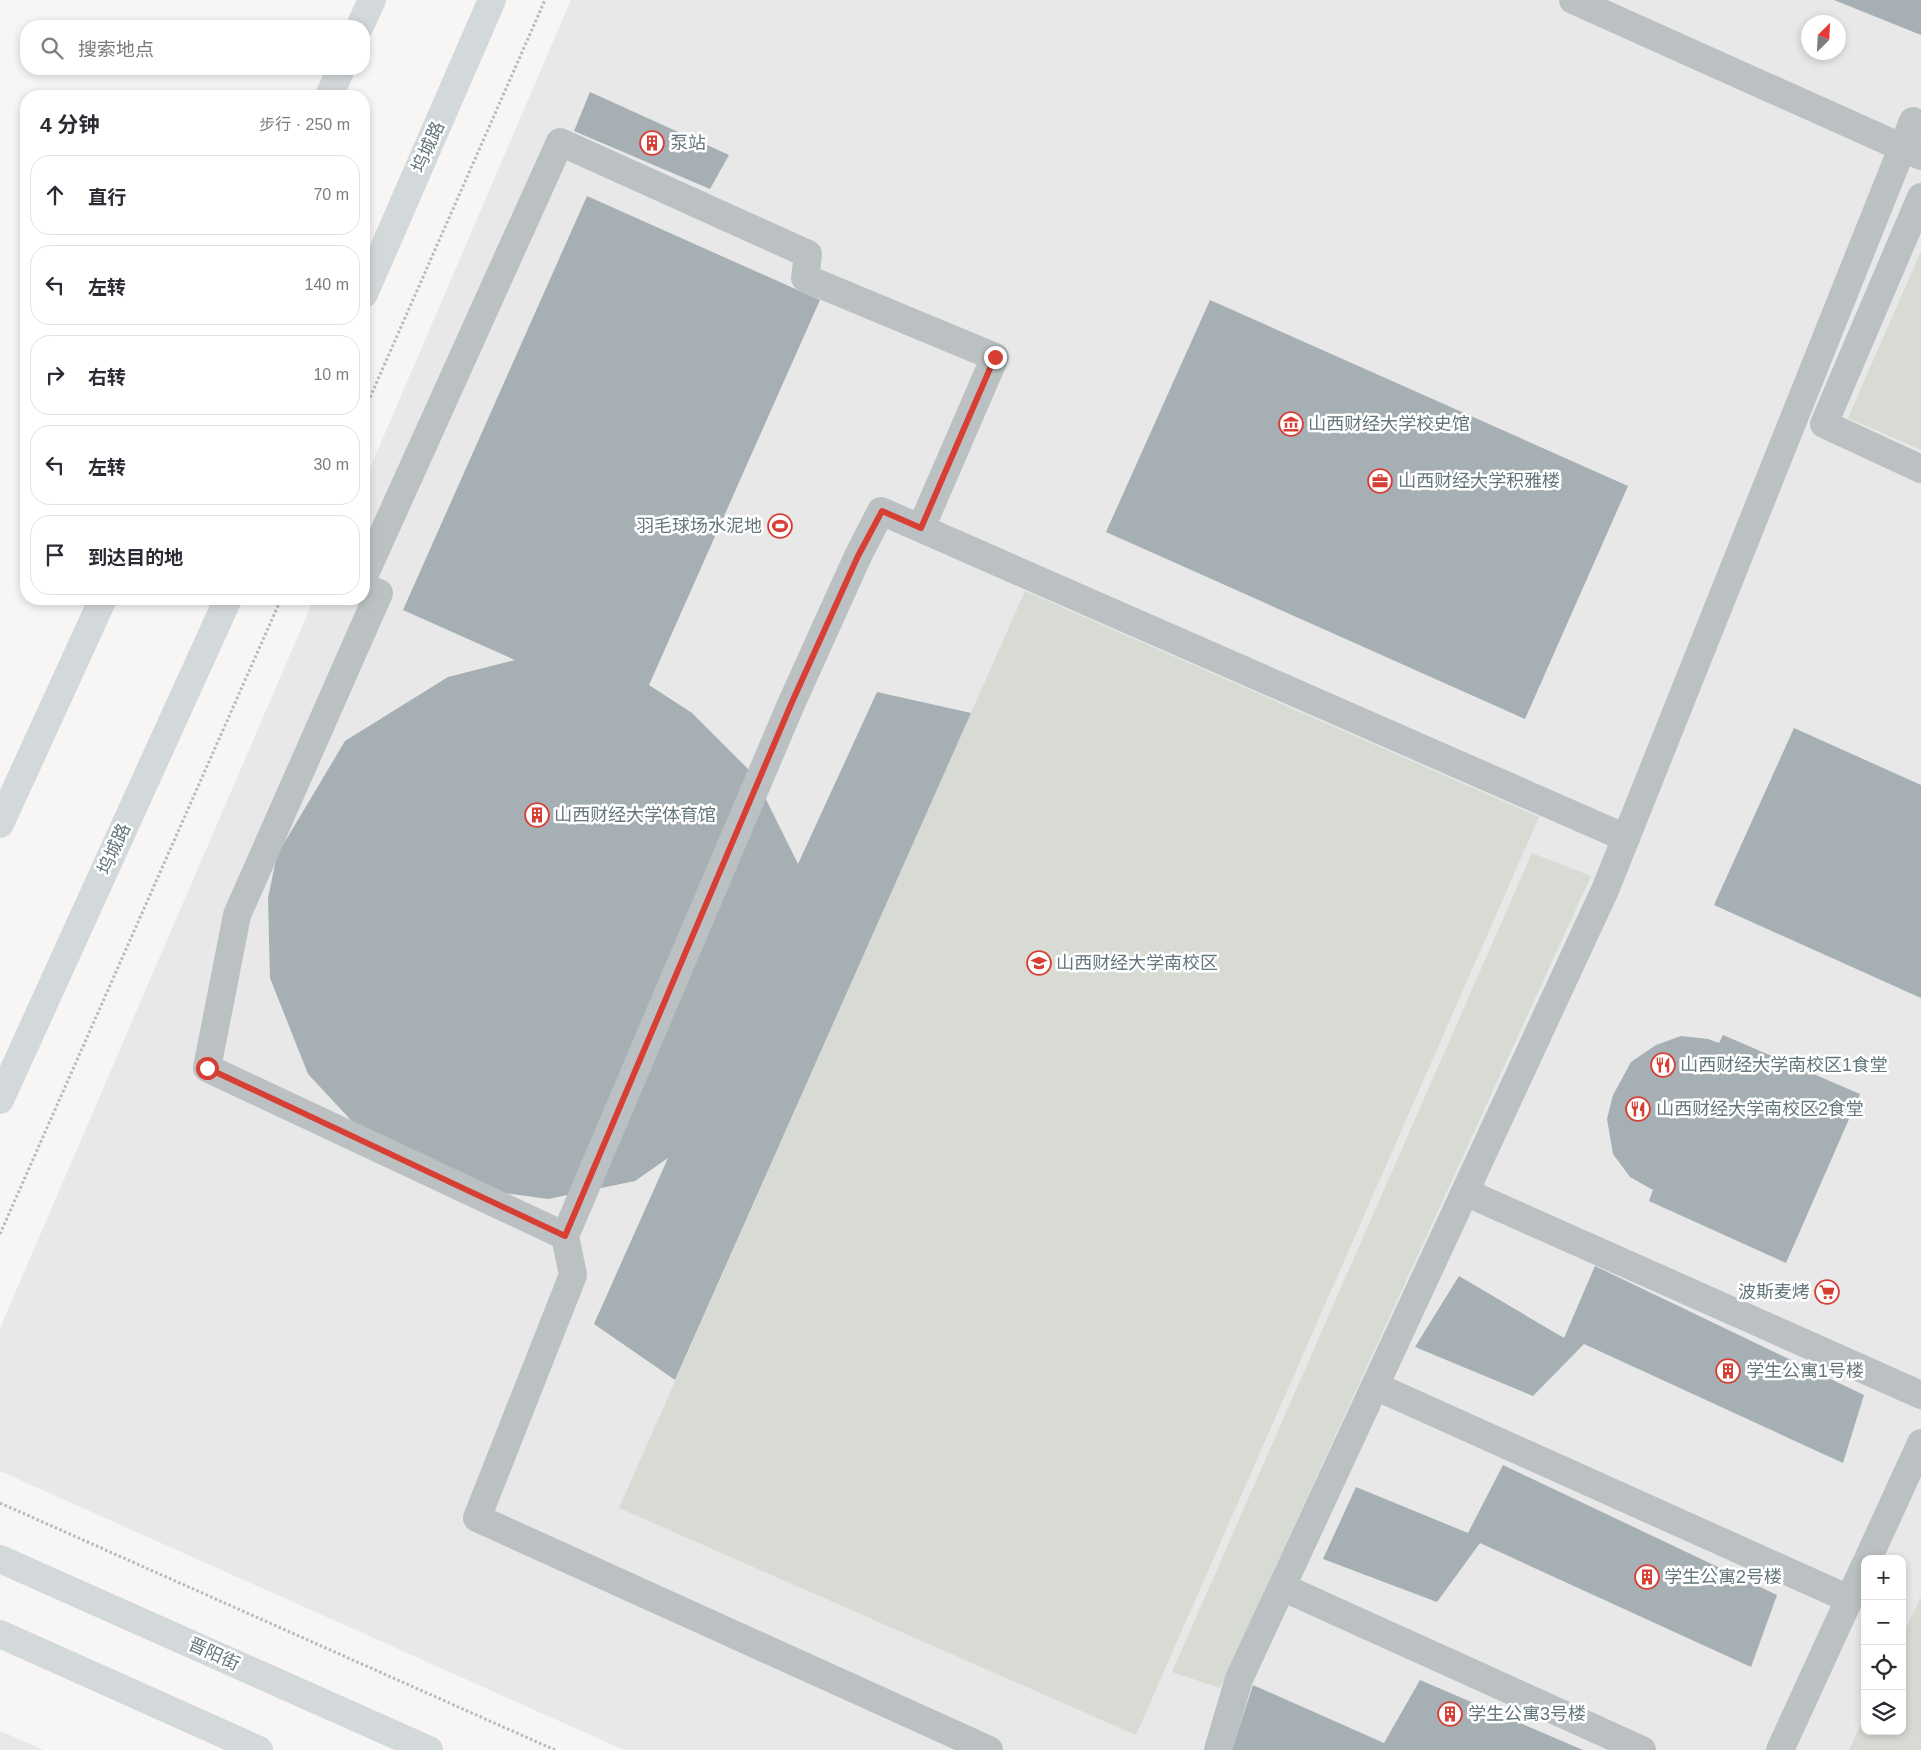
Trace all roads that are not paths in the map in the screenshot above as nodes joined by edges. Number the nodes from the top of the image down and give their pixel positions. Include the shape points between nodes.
1 (372, 0) edge
2 (492, 0) edge
3 (1573, 0) edge
4 (363, 20) edge
5 (338, 75) edge
6 (332, 90) edge
7 (1913, 121) dead end
8 (1912, 152) edge
9 (1921, 197) edge
10 (370, 280) edge
11 (1921, 469) edge
12 (921, 528) junction
13 (370, 563) edge
14 (370, 589) edge
15 (100, 605) edge
16 (225, 605) edge
17 (0, 824) edge
18 (1626, 838) junction
19 (0, 1100) edge
20 (1465, 1192) junction
21 (565, 1236) junction
22 (1375, 1386) junction
23 (1921, 1395) edge
24 (1921, 1443) edge
25 (1870, 1555) edge
26 (0, 1559) edge
27 (1861, 1574) edge
28 (1282, 1587) junction
29 (1849, 1599) junction
30 (0, 1634) edge
31 (259, 1750) edge
32 (429, 1750) edge
33 (989, 1750) edge
34 (1218, 1750) edge
35 (1642, 1750) edge
36 (1780, 1750) edge

1 - 4 main road
2 - 10 main road, 坞城路
3 - 8 street
5 - 6 main road
7 - 8 street
8 - 18 street
9 - 11 street via 1824,424
12 - 13 street via 995,357 804,278 808,254 560,142
12 - 18 street
12 - 21 street via 882,511 858,556 792,702
14 - 21 street via 380,593 237,915 207,1068
15 - 17 main road
16 - 19 main road, 坞城路
18 - 20 street
20 - 22 street
20 - 23 street
21 - 33 street via 573,1274 477,1518
22 - 28 street
22 - 29 street
24 - 25 street
26 - 32 main road, 晋阳街
27 - 29 street
28 - 34 street via 1239,1679
28 - 35 street
29 - 36 street
30 - 31 main road

